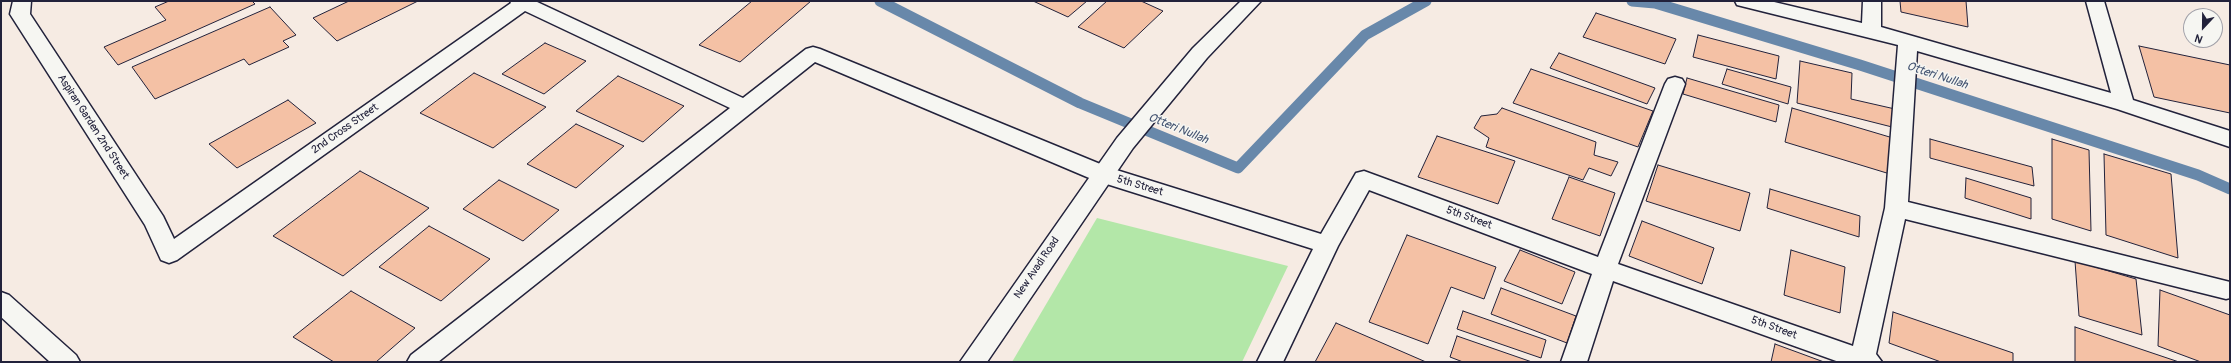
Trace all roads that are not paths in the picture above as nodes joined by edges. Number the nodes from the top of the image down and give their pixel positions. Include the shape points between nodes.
1 (22, 1) edge
2 (1252, 1) edge
3 (1744, 1) edge
4 (1872, 1) edge
5 (2095, 1) edge
6 (520, 2) edge
7 (1871, 31) junction
8 (1907, 51) junction
9 (1675, 84) dead end
10 (2124, 104) junction
11 (745, 107) junction
12 (2230, 139) edge
13 (1102, 174) junction
14 (1896, 208) junction
15 (1327, 245) junction
16 (169, 254) joint
17 (1605, 268) junction
18 (2226, 290) dead end
19 (1, 302) edge
20 (1864, 361) edge
21 (67, 362) edge
22 (420, 362) edge
23 (973, 362) edge
24 (1270, 362) edge
25 (1574, 362) edge

1 - 16 street, Aspiran Garden 2nd Street via 20,14 155,222
2 - 13 street, New Avadi Road via 1200,53
3 - 7 street
4 - 7 street
5 - 10 street
6 - 11 street
6 - 16 street, 2nd Cross Street
7 - 8 street
8 - 10 street
8 - 14 street
9 - 17 street
10 - 12 street
11 - 13 street, 5th Street via 813,54
11 - 22 street
13 - 15 street, 5th Street
13 - 23 street, New Avadi Road
14 - 18 street
14 - 20 street
15 - 17 street, 5th Street via 1364,179
15 - 24 street
17 - 20 street, 5th Street
17 - 25 street
19 - 21 street

